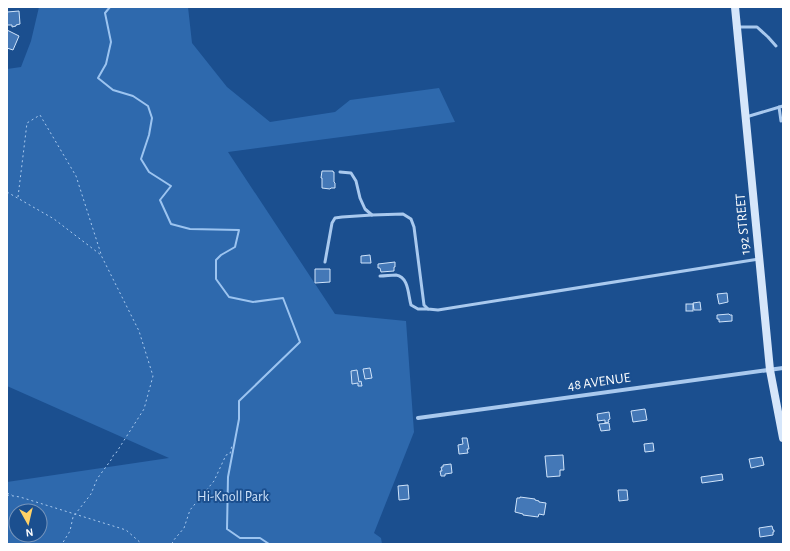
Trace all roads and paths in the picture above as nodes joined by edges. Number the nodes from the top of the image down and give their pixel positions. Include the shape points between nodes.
1 (735, 7) edge
2 (737, 27) junction
3 (776, 46) dead end
4 (783, 106) edge
5 (778, 107) junction
6 (746, 117) junction
7 (781, 121) dead end
8 (340, 172) dead end
9 (7, 192) edge
10 (18, 198) junction
11 (372, 215) junction
12 (101, 255) junction
13 (759, 259) junction
14 (325, 262) dead end
15 (380, 276) dead end
16 (428, 309) junction
17 (783, 368) edge
18 (770, 370) junction
19 (418, 418) dead end
20 (783, 438) edge
21 (232, 444) dead end
22 (7, 494) edge
23 (76, 514) junction
24 (62, 544) edge
25 (142, 544) edge
26 (172, 544) edge

1 - 2 main road, 192 STREET
2 - 3 lane via 757,27
2 - 6 main road, 192 STREET
4 - 5 lane
5 - 6 lane
5 - 7 lane
6 - 13 main road, 192 STREET
8 - 11 lane via 351,174 356,181 365,209
9 - 10 path
10 - 12 path via 54,219
10 - 12 path via 27,124 40,115 76,176
11 - 14 lane via 335,218
11 - 16 lane via 403,214 411,219 424,305
12 - 23 path via 139,331 153,376 144,409
13 - 16 lane via 438,310
13 - 18 main road, 192 STREET
15 - 16 lane via 397,275 403,278 411,305 418,309
17 - 18 street, 48 AVENUE
18 - 19 street, 48 AVENUE
18 - 20 main road, 192 STREET
21 - 26 path via 230,454 226,455 214,481 190,510 184,528
22 - 23 path
23 - 24 path
23 - 25 path via 126,530

